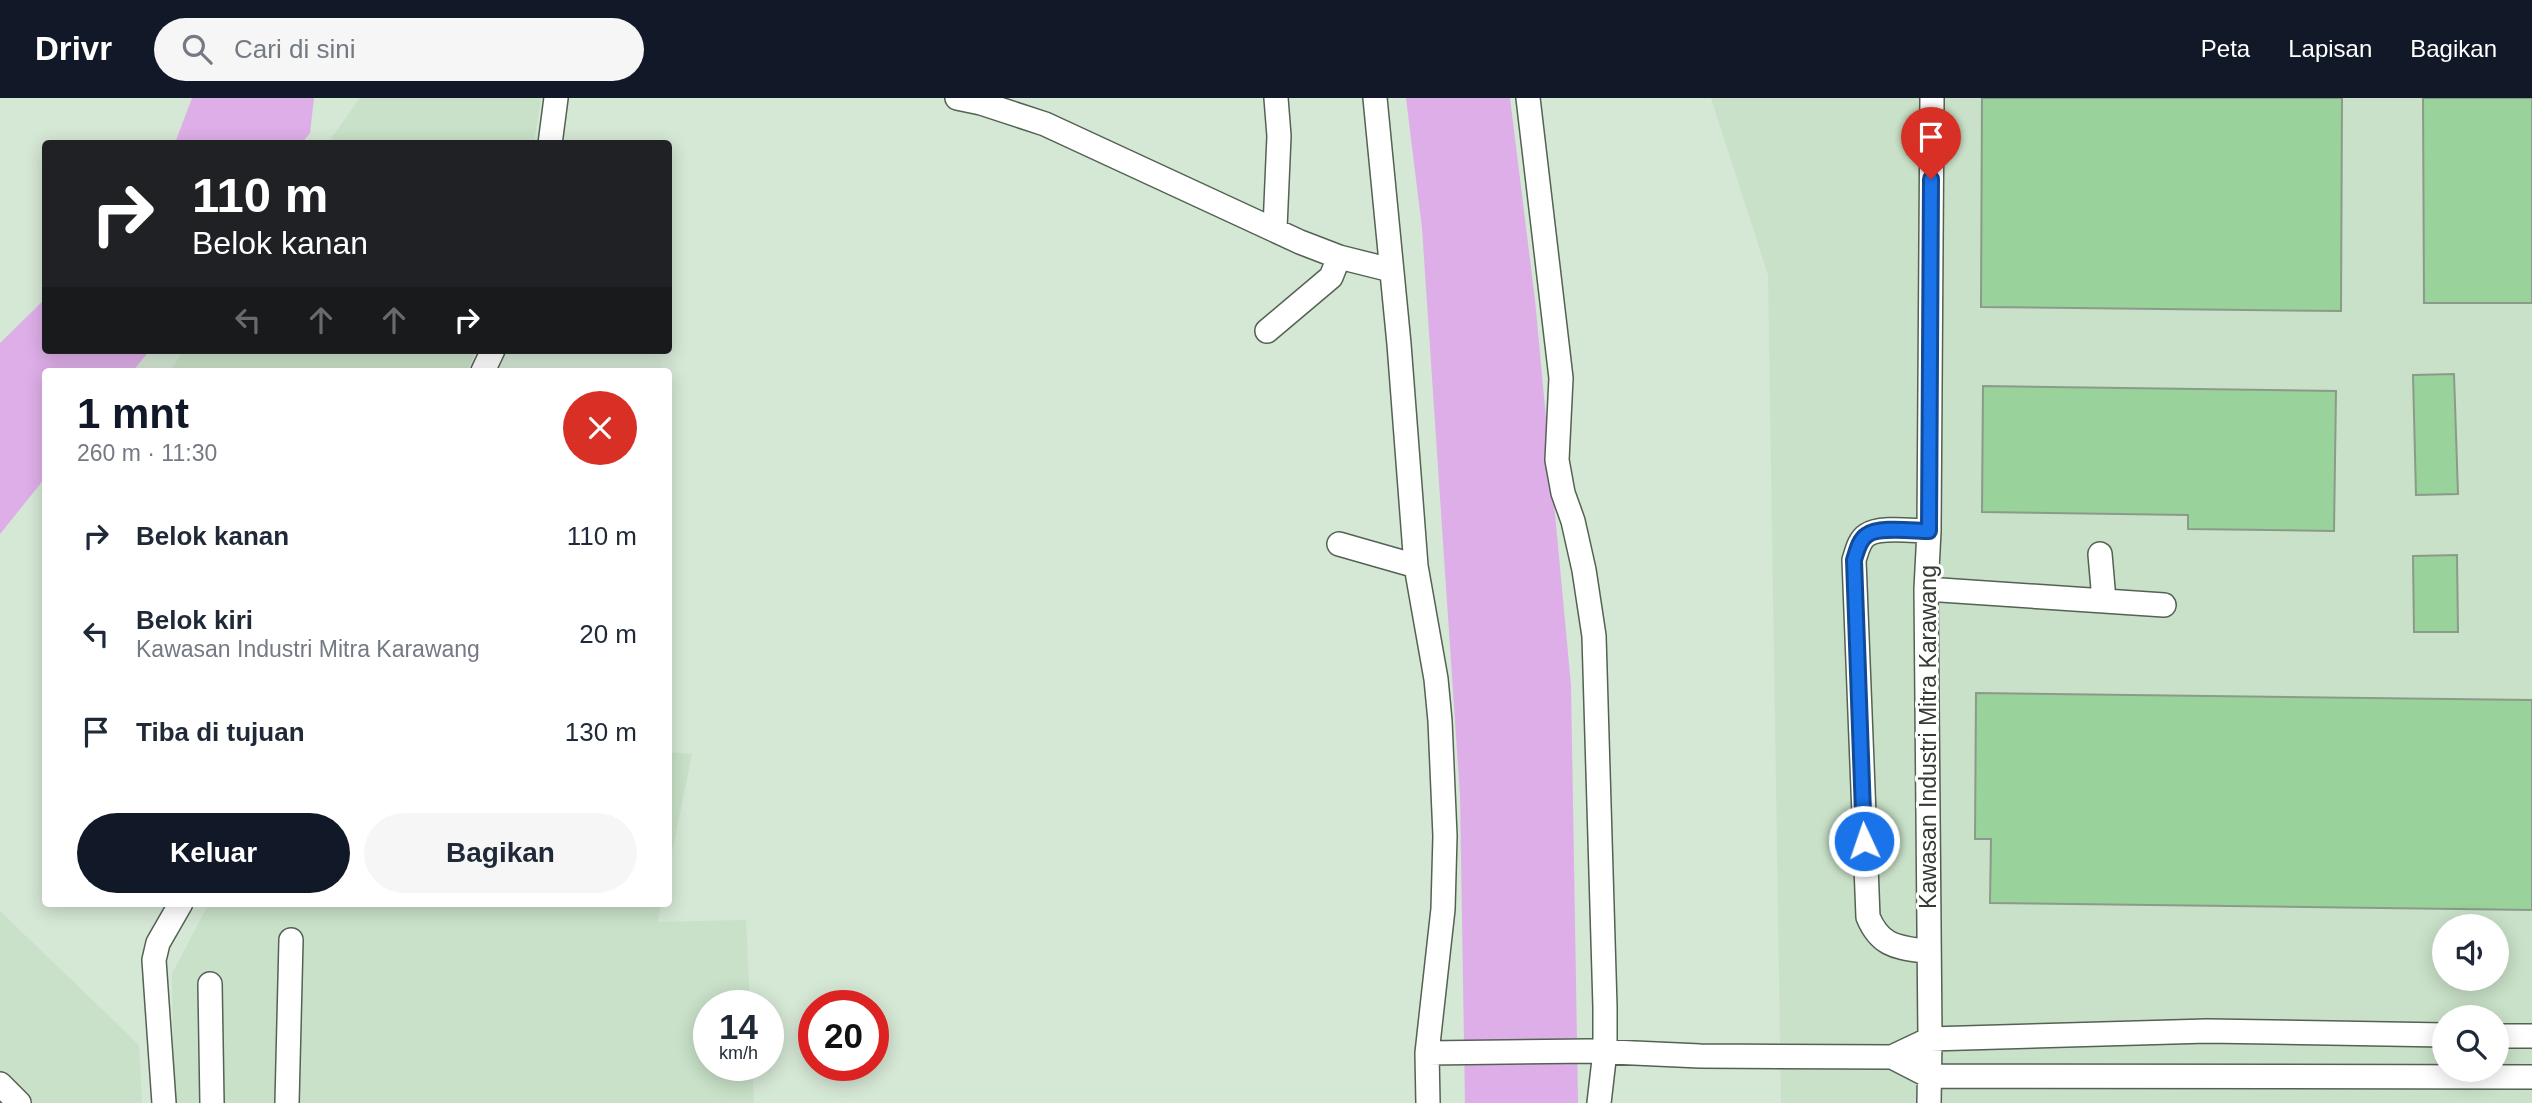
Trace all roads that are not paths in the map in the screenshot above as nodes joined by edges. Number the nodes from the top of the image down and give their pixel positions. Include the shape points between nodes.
1 (556, 98) edge
2 (957, 98) edge
3 (1276, 98) edge
4 (1375, 98) edge
5 (1528, 98) edge
6 (1932, 98) edge
7 (551, 140) edge
8 (1275, 228) junction
9 (1339, 257) junction
10 (1391, 270) junction
11 (1267, 331) dead end
12 (1929, 531) junction
13 (1339, 544) dead end
14 (2100, 554) dead end
15 (1416, 566) junction
16 (1926, 589) junction
17 (2104, 600) junction
18 (2164, 605) dead end
19 (179, 907) edge
20 (291, 940) dead end
21 (1929, 952) junction
22 (210, 984) dead end
23 (2432, 1035) edge
24 (2509, 1036) edge
25 (2532, 1037) edge
26 (1930, 1039) junction
27 (1597, 1051) junction
28 (1427, 1053) junction
29 (1892, 1057) junction
30 (1929, 1076) junction
31 (2532, 1077) edge
32 (0, 1084) edge
33 (19, 1103) edge
34 (164, 1103) edge
35 (212, 1103) edge
36 (287, 1103) edge
37 (1429, 1103) edge
38 (1599, 1103) edge
39 (1928, 1103) edge

1 - 7 street
2 - 8 street via 1045,124
3 - 8 street
4 - 10 street
5 - 27 street via 1561,378 1557,460 1584,570 1594,636 1598,704
6 - 12 street, Kawasan Industri Mitra Karawang
8 - 9 street
9 - 10 street
9 - 11 street via 1331,277
10 - 15 street
12 - 16 street, Kawasan Industri Mitra Karawang
12 - 21 street via 1878,530 1859,545 1854,560 1868,917 1873,929 1893,946
13 - 15 street
14 - 17 street
15 - 28 street via 1436,679 1445,835 1443,909
16 - 17 street
16 - 21 street, Kawasan Industri Mitra Karawang
17 - 18 street
19 - 34 street via 158,943 154,960
20 - 36 street
21 - 26 street, Kawasan Industri Mitra Karawang
22 - 35 street
23 - 26 street via 2207,1031
24 - 25 street
26 - 29 street
26 - 30 street, Kawasan Industri Mitra Karawang
27 - 28 street
27 - 29 street
27 - 38 street
28 - 37 street
29 - 30 street
30 - 31 street
30 - 39 street, Kawasan Industri Mitra Karawang
32 - 33 street

